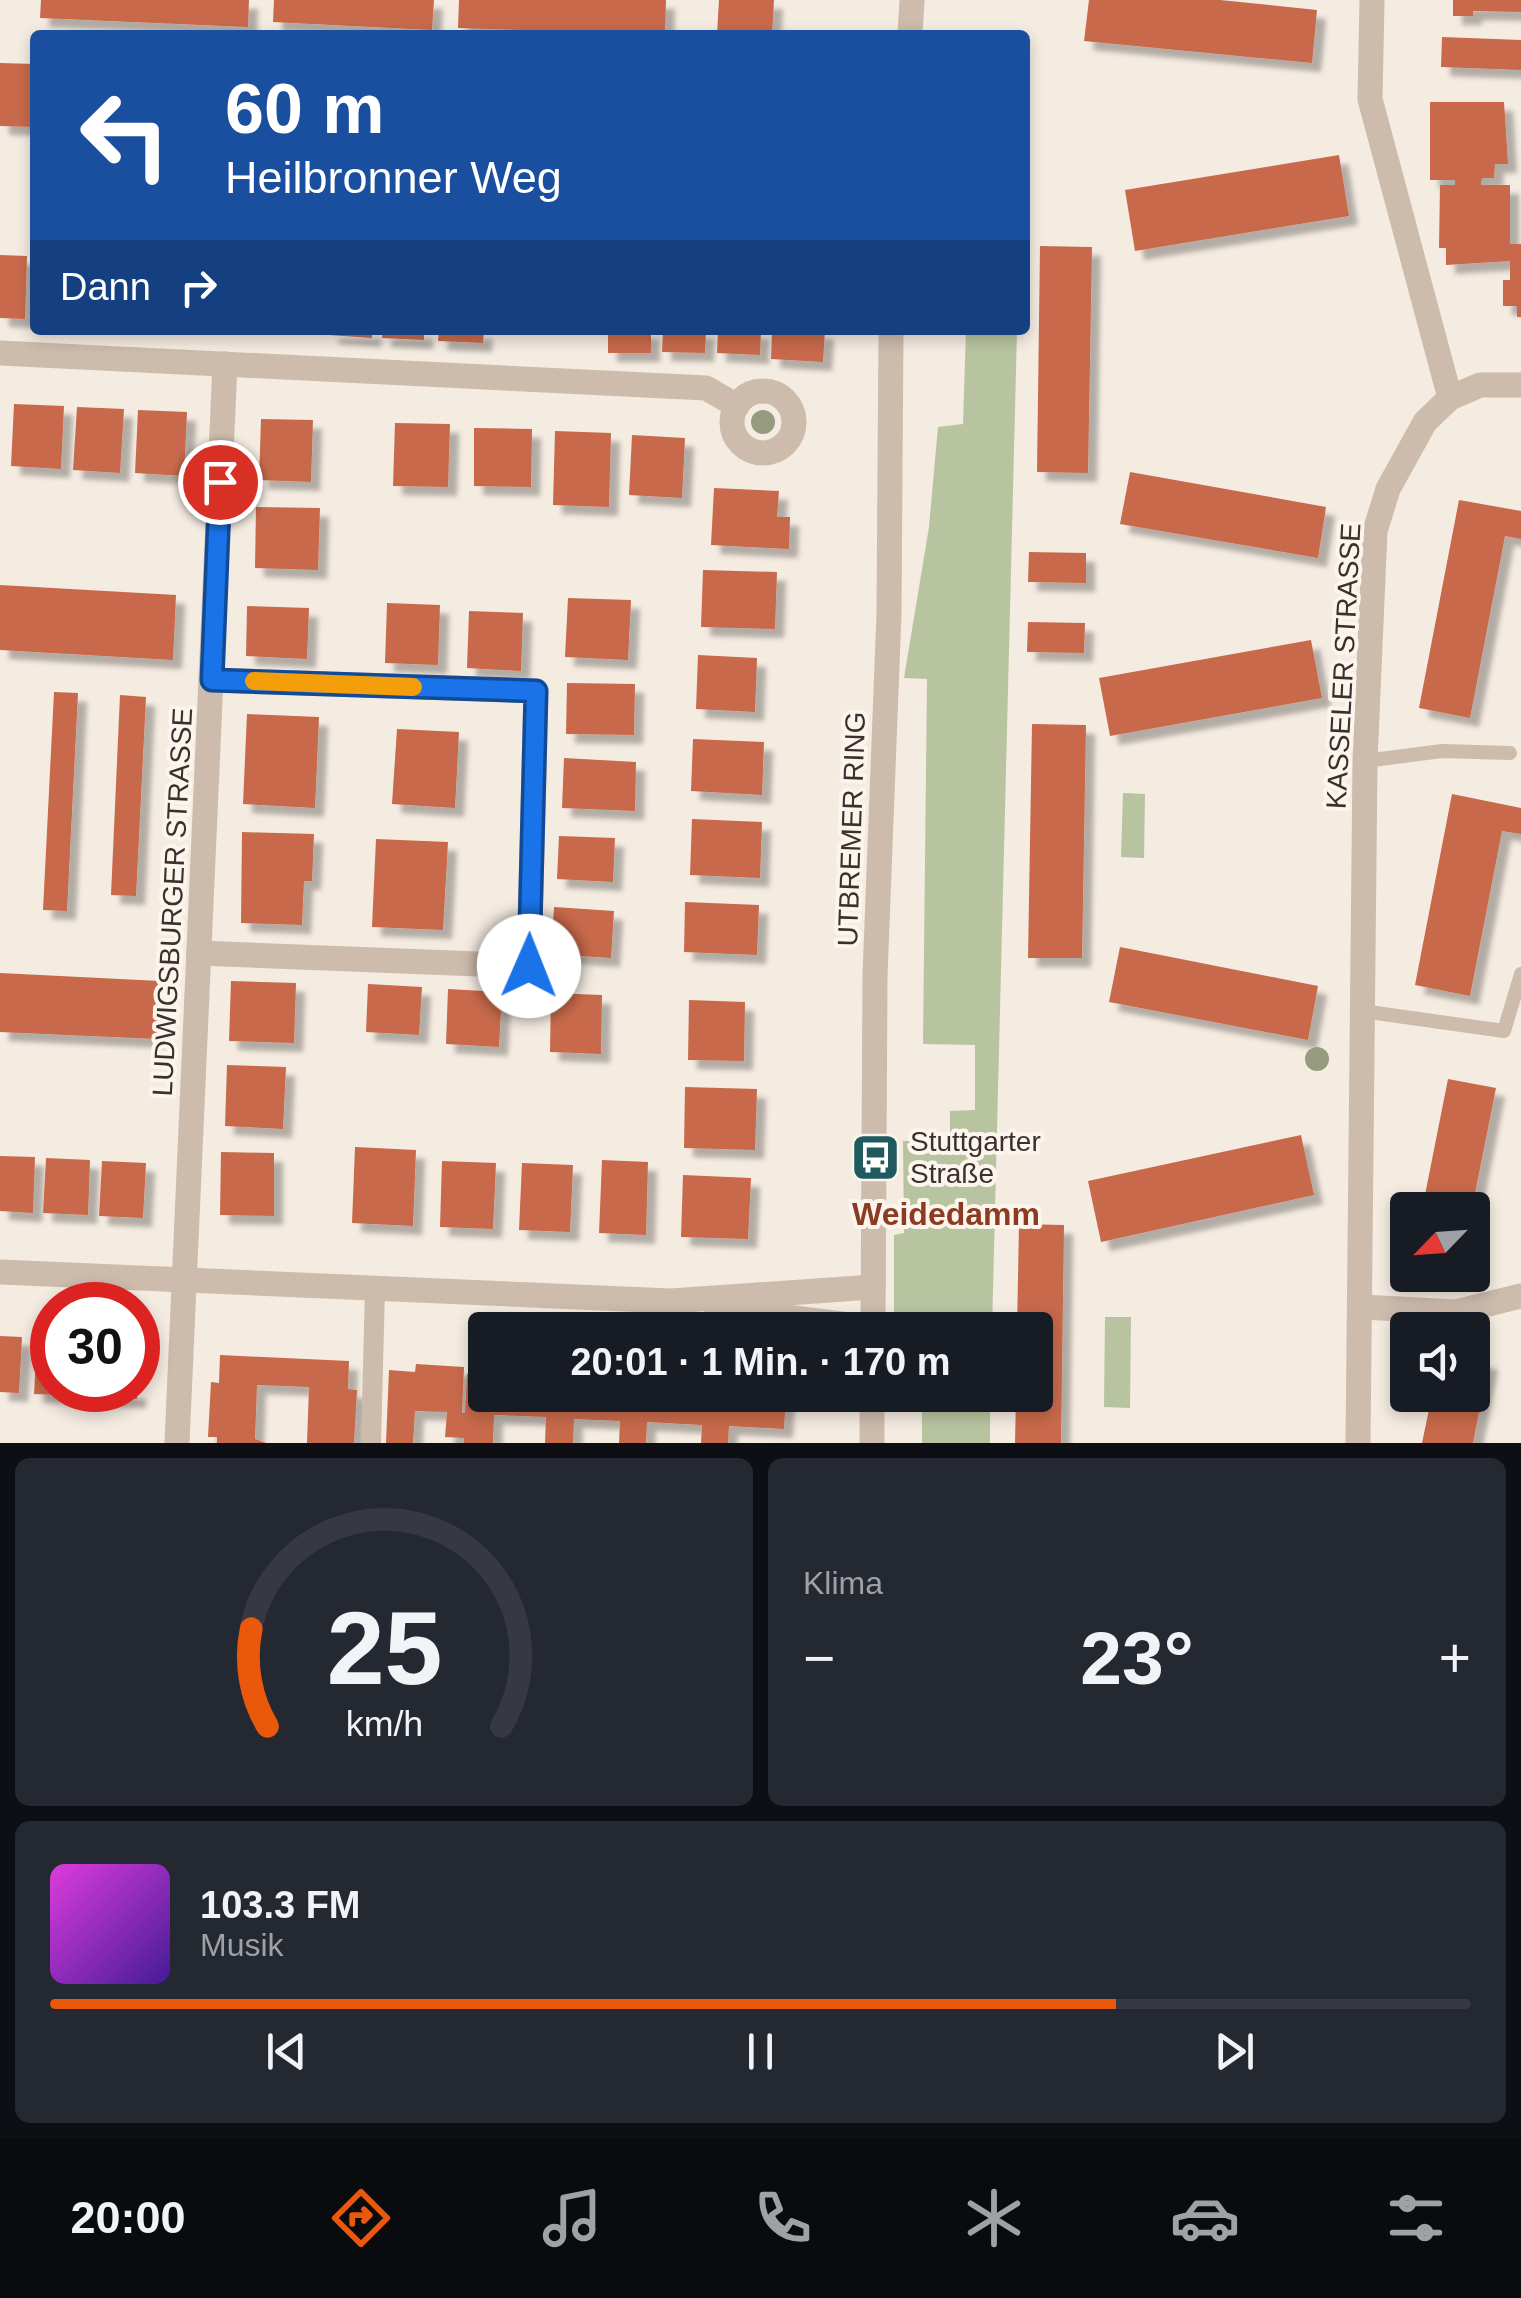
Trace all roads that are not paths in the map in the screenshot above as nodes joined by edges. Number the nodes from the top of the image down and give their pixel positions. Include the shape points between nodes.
1 (912, 0) edge
2 (1372, 0) edge
3 (910, 30) edge
4 (891, 335) edge
5 (0, 354) edge
6 (225, 364) junction
7 (1521, 385) edge
8 (1450, 398) junction
9 (737, 406) dead end
10 (212, 680) junction
11 (1510, 753) dead end
12 (1365, 761) junction
13 (200, 953) junction
14 (1521, 974) edge
15 (1362, 1011) junction
16 (0, 1272) edge
17 (185, 1280) junction
18 (873, 1287) junction
19 (374, 1289) junction
20 (1521, 1296) edge
21 (671, 1300) junction
22 (1362, 1307) junction
23 (754, 1312) edge
24 (872, 1312) edge
25 (872, 1412) edge
26 (177, 1443) edge
27 (371, 1443) edge
28 (872, 1443) edge
29 (1358, 1443) edge

1 - 3 street
2 - 8 street via 1370,99
4 - 18 street, UTBREMER RING
5 - 6 street
6 - 9 street via 706,388
6 - 10 street, LUDWIGSBURGER STRASSE
7 - 8 street via 1480,386
8 - 12 street, KASSELER STRASSE via 1425,422 1388,489 1375,531
10 - 13 street, LUDWIGSBURGER STRASSE
10 - 13 street via 536,691 529,966
11 - 12 lane via 1442,751
12 - 15 street, KASSELER STRASSE
13 - 17 street, LUDWIGSBURGER STRASSE
14 - 15 lane via 1504,1032
15 - 22 street, KASSELER STRASSE
16 - 17 street
17 - 19 street
17 - 26 street, LUDWIGSBURGER STRASSE
18 - 21 street
18 - 24 street, UTBREMER RING
19 - 21 street
19 - 27 street
20 - 22 street via 1456,1312
21 - 23 street
22 - 29 street, KASSELER STRASSE
25 - 28 street

